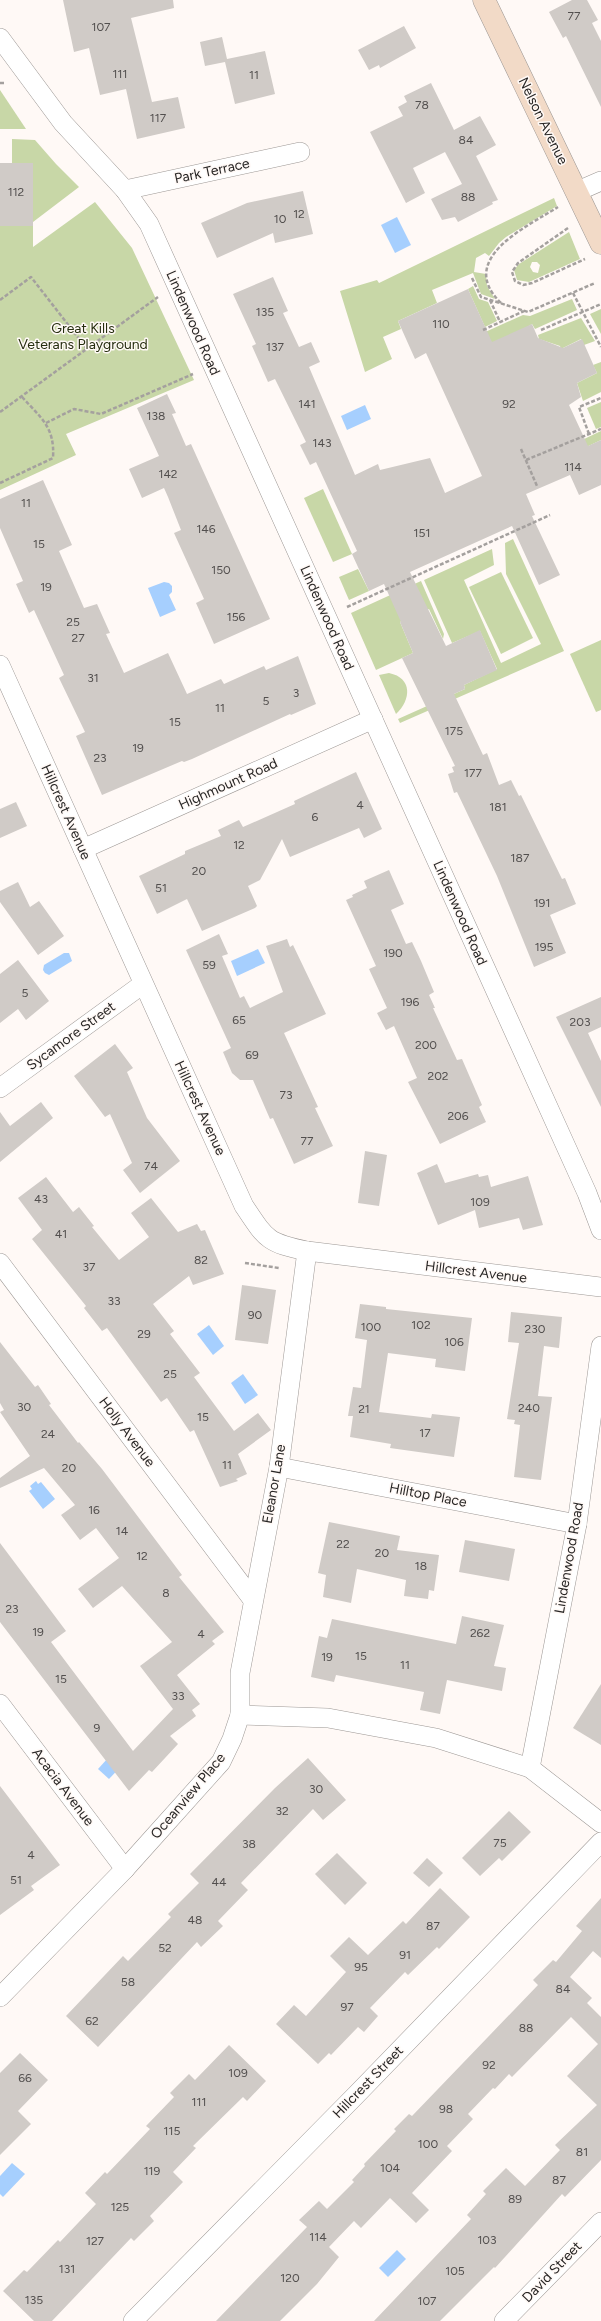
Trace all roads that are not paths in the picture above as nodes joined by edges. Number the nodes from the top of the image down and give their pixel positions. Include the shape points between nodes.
1 (484, 0) edge
2 (0, 38) edge
3 (300, 152) dead end
4 (601, 181) edge
5 (125, 190) junction
6 (578, 192) junction
7 (601, 243) edge
8 (0, 664) edge
9 (373, 719) junction
10 (83, 849) junction
11 (143, 984) junction
12 (0, 1088) edge
13 (594, 1190) edge
14 (601, 1230) edge
15 (307, 1251) junction
16 (0, 1263) edge
17 (601, 1287) edge
18 (601, 1346) edge
19 (278, 1467) junction
20 (577, 1524) junction
21 (253, 1600) junction
22 (0, 1704) edge
23 (240, 1715) junction
24 (530, 1768) junction
25 (601, 1823) edge
26 (601, 1842) edge
27 (125, 1869) junction
28 (0, 1997) edge
29 (601, 2222) edge
30 (133, 2321) edge
31 (504, 2321) edge

1 - 6 street, Nelson Avenue
2 - 5 street, Lindenwood Road via 63,123
3 - 5 street, Park Terrace
4 - 6 street
5 - 9 street, Lindenwood Road via 149,224
6 - 7 street, Nelson Avenue
8 - 10 street, Hillcrest Avenue
9 - 10 street, Highmount Road
9 - 13 street, Lindenwood Road
10 - 11 street, Hillcrest Avenue
11 - 12 street, Sycamore Street
11 - 15 street, Hillcrest Avenue via 244,1206 263,1235 282,1246
13 - 14 street, Lindenwood Road
15 - 17 street, Hillcrest Avenue
15 - 19 street, Eleanor Lane
16 - 21 street, Holly Avenue
18 - 20 street, Lindenwood Road
19 - 20 street, Hilltop Place
19 - 21 street, Eleanor Lane
20 - 24 street, Lindenwood Road
21 - 23 street, Eleanor Lane via 240,1673
22 - 27 street, Acacia Avenue
23 - 24 street via 328,1718 436,1738
23 - 27 street, Oceanview Place via 221,1762
24 - 25 street
26 - 30 street, Hillcrest Street
27 - 28 street, Oceanview Place
29 - 31 street, David Street

